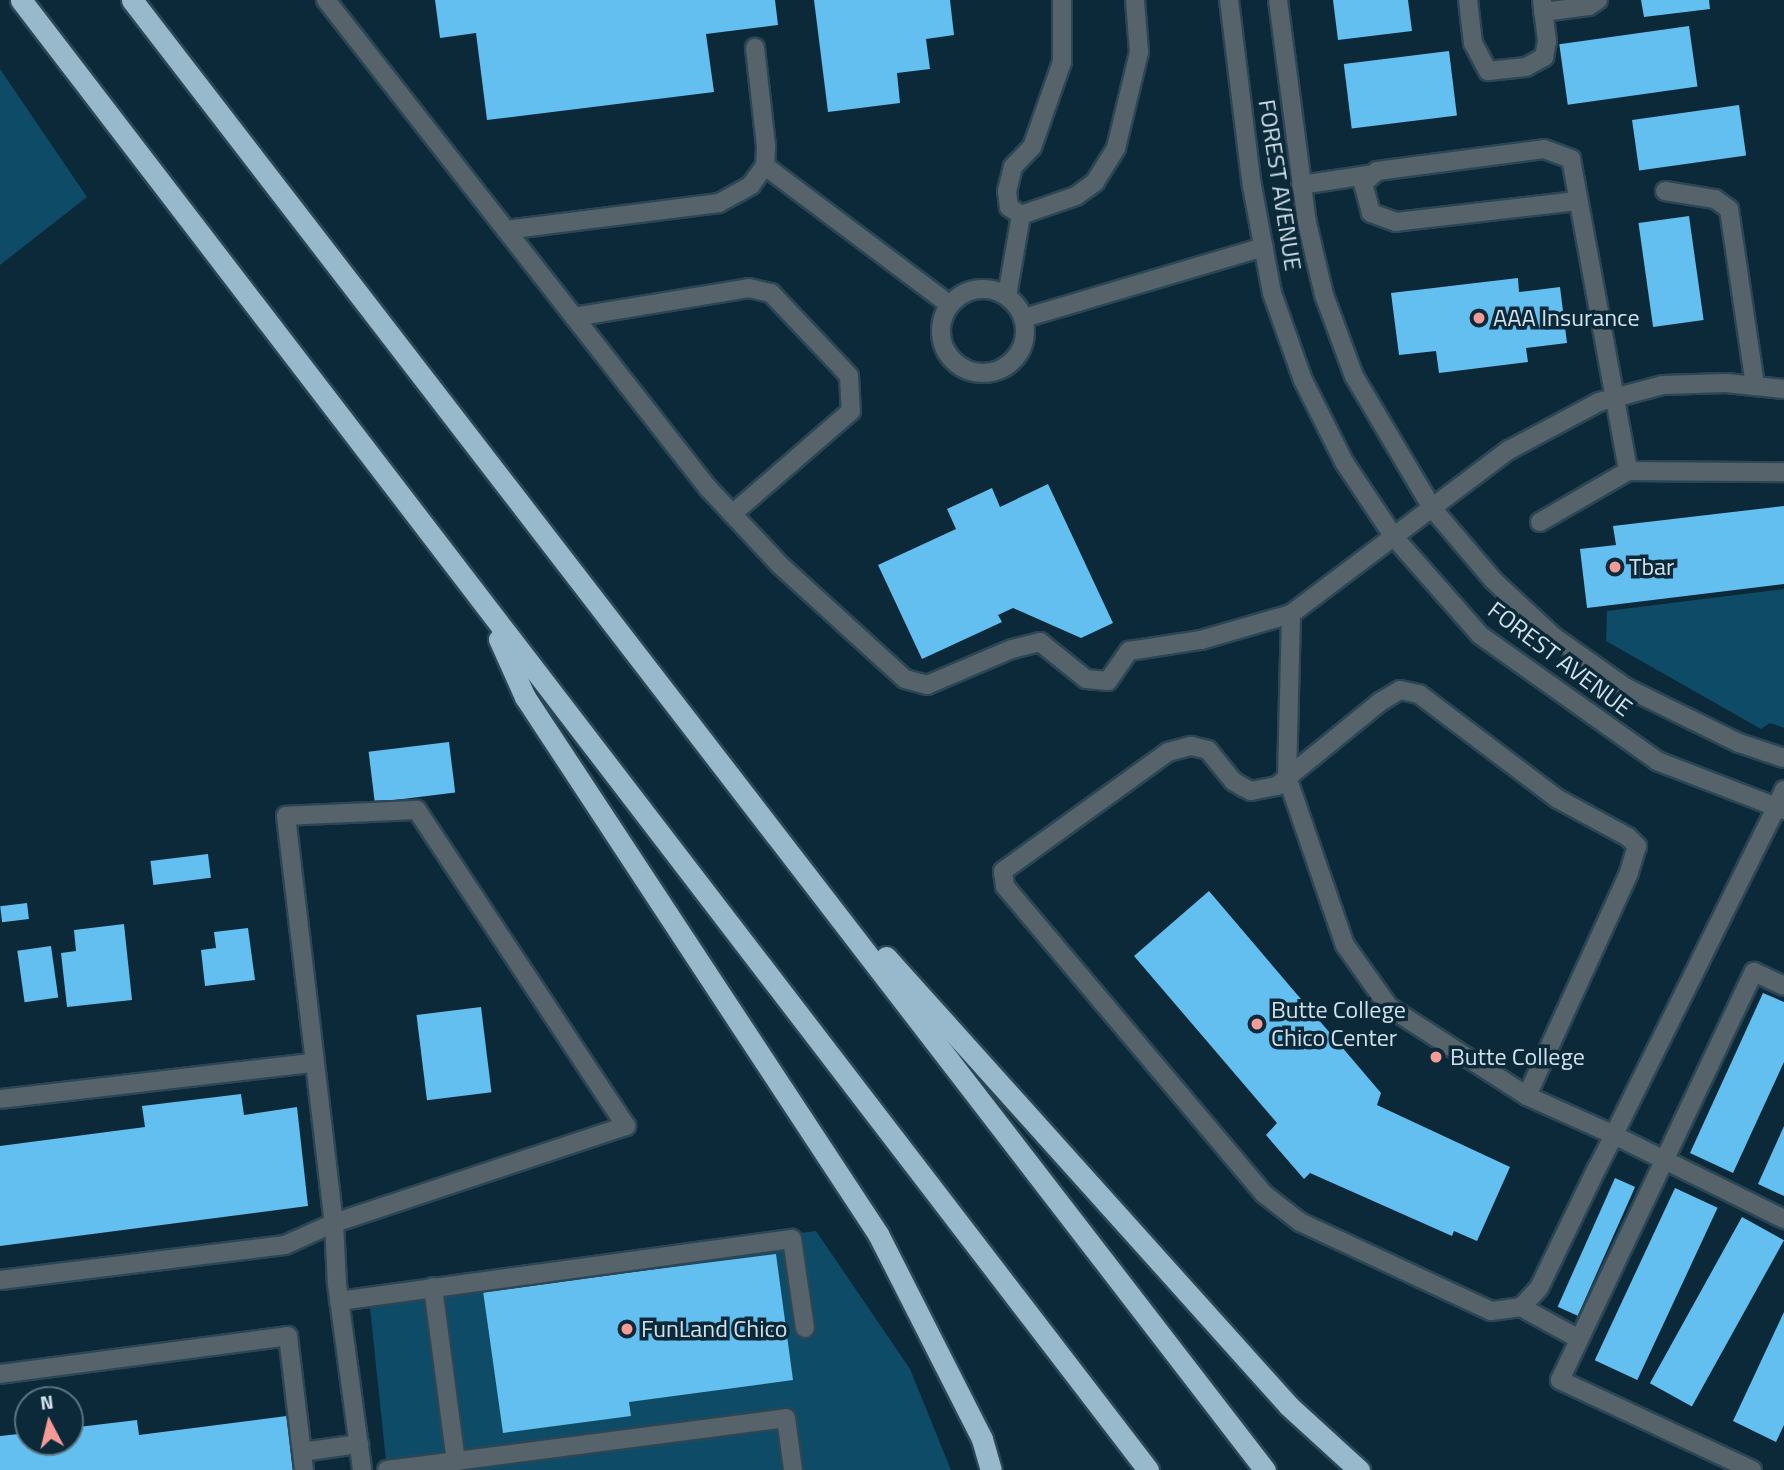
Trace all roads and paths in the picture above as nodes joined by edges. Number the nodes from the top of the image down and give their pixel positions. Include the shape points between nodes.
1 (21, 0) edge
2 (132, 0) edge
3 (326, 0) edge
4 (1062, 0) edge
5 (1135, 0) edge
6 (1229, 0) edge
7 (1278, 0) edge
8 (1468, 0) edge
9 (1598, 0) edge
10 (1543, 6) edge
11 (755, 48) dead end
12 (765, 166) junction
13 (1368, 174) junction
14 (1301, 184) junction
15 (1665, 191) dead end
16 (1577, 201) junction
17 (1021, 215) junction
18 (506, 230) junction
19 (1264, 247) junction
20 (1007, 296) junction
21 (950, 305) junction
22 (574, 317) junction
23 (1024, 318) junction
24 (1755, 386) junction
25 (1784, 388) edge
26 (1614, 398) junction
27 (1628, 471) junction
28 (1784, 471) edge
29 (1432, 508) junction
30 (732, 514) junction
31 (1540, 522) dead end
32 (1394, 537) junction
33 (484, 605) junction
34 (1291, 614) junction
35 (1784, 758) edge
36 (1287, 777) junction
37 (1784, 790) edge
38 (1780, 809) edge
39 (807, 873) junction
40 (1784, 986) edge
41 (313, 1063) junction
42 (1527, 1096) junction
43 (0, 1099) edge
44 (1614, 1135) junction
45 (1665, 1159) junction
46 (1784, 1219) edge
47 (334, 1223) junction
48 (0, 1280) edge
49 (433, 1287) junction
50 (338, 1292) junction
51 (1521, 1307) junction
52 (805, 1328) dead end
53 (1579, 1339) junction
54 (0, 1374) edge
55 (359, 1444) junction
56 (303, 1461) edge
57 (456, 1461) junction
58 (362, 1470) edge
59 (387, 1470) edge
60 (793, 1470) edge
61 (992, 1470) edge
62 (1148, 1470) edge
63 (1265, 1470) edge
64 (1359, 1470) edge
65 (1752, 1470) edge

1 - 33 highway
2 - 39 highway
3 - 18 street
4 - 17 street via 1062,62 1032,147 1013,167 1007,191 1009,207
5 - 17 street via 1139,52 1116,148 1095,182 1076,196
6 - 19 street, FOREST AVENUE
7 - 14 street, FOREST AVENUE
8 - 10 street via 1473,43 1488,71 1526,67 1544,57
9 - 10 street via 1589,6
11 - 12 street
12 - 18 street via 751,185 719,202
12 - 21 street
13 - 14 street
13 - 16 street via 1544,149 1571,159
13 - 16 street via 1363,184 1366,206 1371,214 1396,222
14 - 29 street, FOREST AVENUE via 1324,295 1354,376
15 - 24 street via 1715,199 1729,209
16 - 26 street
17 - 20 street
18 - 22 street
19 - 23 street
19 - 32 street, FOREST AVENUE via 1272,293 1303,380 1344,462
20 - 21 street via 981,289 967,292
20 - 23 street
21 - 23 street via 941,323 945,350 964,369 978,373 1005,368 1016,358 1025,332
22 - 30 street
22 - 30 street via 749,288 771,293 849,376 851,411
24 - 25 street
24 - 26 street via 1663,385
26 - 27 street
26 - 29 street via 1509,450
27 - 28 street
27 - 31 street
29 - 32 street
29 - 35 street, FOREST AVENUE via 1493,580 1563,643 1625,687 1739,743
30 - 34 street via 780,565 905,679 926,685 1040,642 1086,679 1108,681 1129,651 1200,640
32 - 34 street
32 - 38 street, FOREST AVENUE via 1480,635 1646,753
33 - 61 highway via 525,696 878,1234 982,1438
33 - 62 highway
34 - 36 street
36 - 42 street via 1345,945 1389,1007
36 - 42 street via 1400,690 1419,694 1550,793 1637,846 1629,873
36 - 51 street via 1277,786 1251,791 1233,781 1208,750 1191,746 1168,752 1003,871 1005,886 1265,1194 1300,1222 1451,1296 1491,1311
37 - 38 street
38 - 44 street
39 - 63 highway
39 - 64 highway via 984,1060 1289,1406
40 - 45 street via 1754,972
41 - 43 street
41 - 47 street
41 - 47 street via 286,816 417,810 626,1126
42 - 44 street
44 - 45 street
44 - 51 street via 1538,1288
45 - 46 street
45 - 53 street
47 - 48 street via 285,1245
47 - 50 street
49 - 50 street
49 - 52 street via 792,1239
49 - 57 street
50 - 55 street
51 - 53 street
53 - 65 street via 1560,1380
54 - 56 street via 288,1336
55 - 56 street
55 - 58 street
57 - 59 street
57 - 60 street via 786,1419

